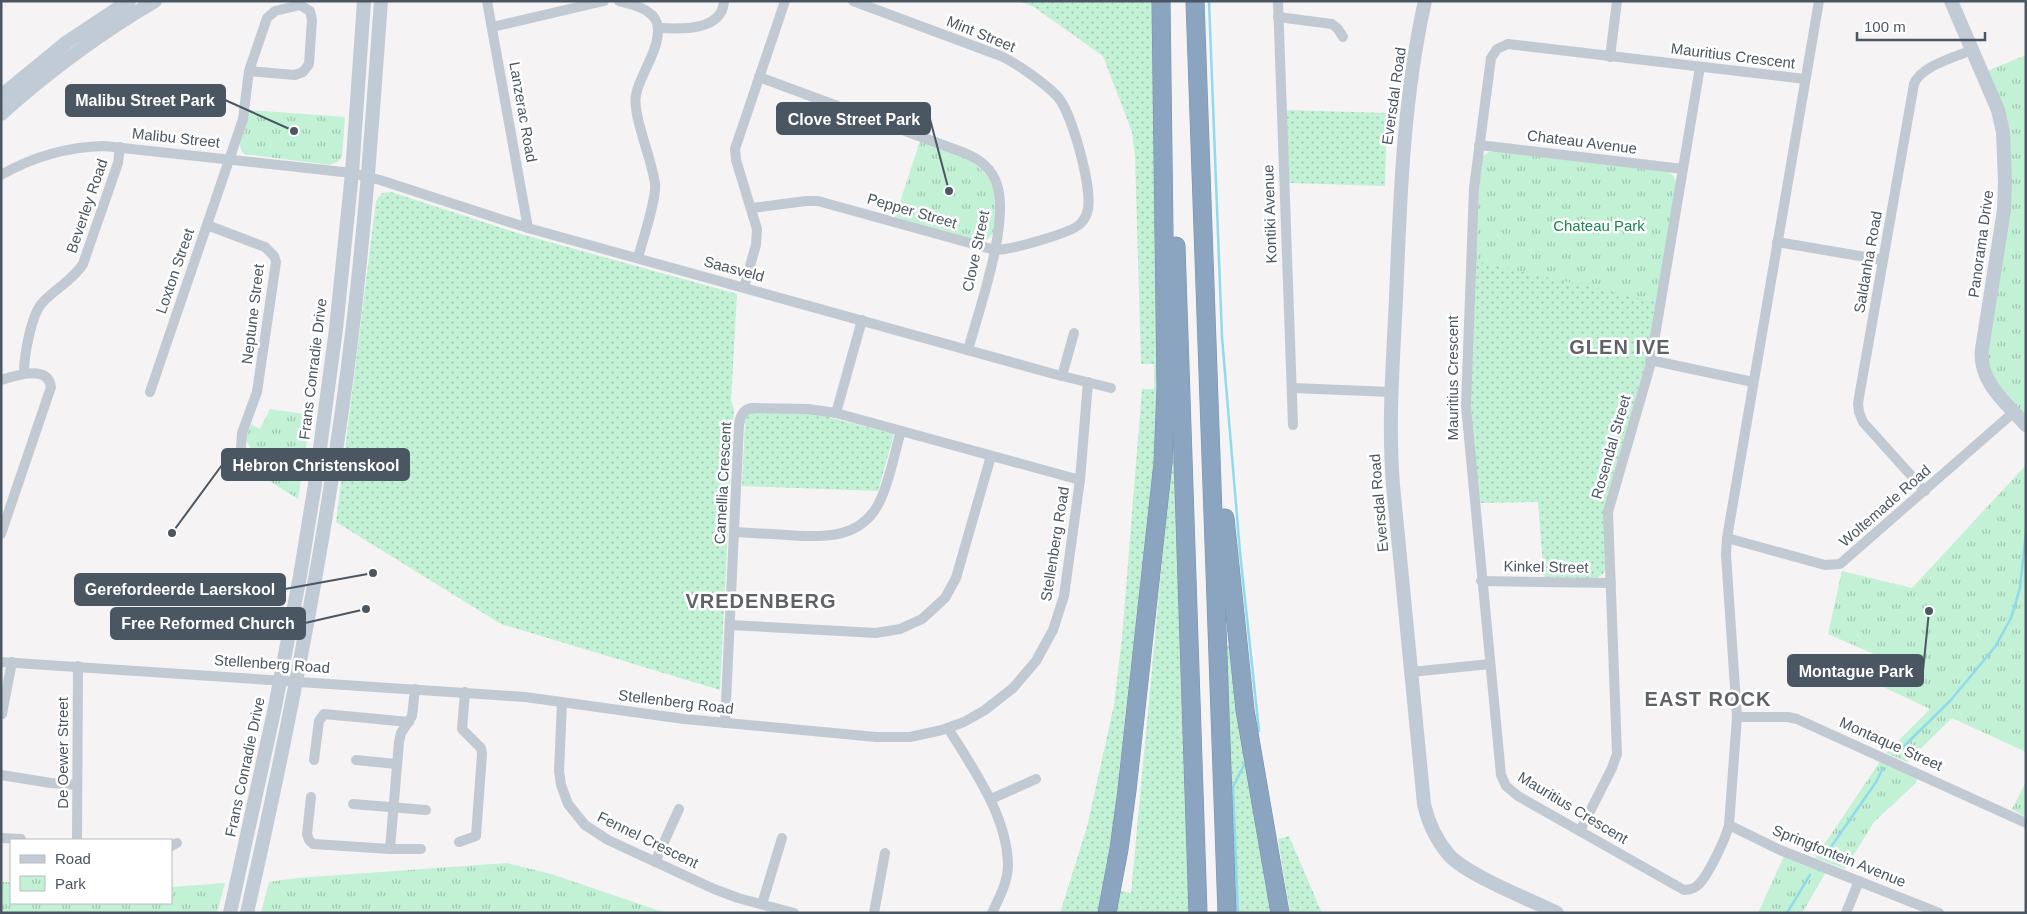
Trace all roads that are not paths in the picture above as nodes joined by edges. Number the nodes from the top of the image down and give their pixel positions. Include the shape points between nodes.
1 (129, 1) edge
2 (155, 1) edge
3 (364, 1) edge
4 (381, 1) edge
5 (487, 1) edge
6 (604, 1) edge
7 (619, 1) edge
8 (785, 1) edge
9 (853, 1) edge
10 (1161, 1) edge
11 (1168, 1) edge
12 (1195, 1) edge
13 (1278, 1) edge
14 (1423, 1) edge
15 (1617, 1) edge
16 (1819, 1) edge
17 (1951, 1) edge
18 (724, 2) edge
19 (646, 6) edge
20 (1278, 17) junction
21 (492, 27) junction
22 (658, 28) junction
23 (1343, 37) dead end
24 (1972, 50) junction
25 (1610, 56) junction
26 (1700, 67) junction
27 (249, 71) junction
28 (759, 77) junction
29 (1805, 79) junction
30 (1, 96) edge
31 (1, 114) edge
32 (1479, 144) junction
33 (120, 147) junction
34 (229, 159) junction
35 (1683, 169) junction
36 (352, 173) junction
37 (1, 175) edge
38 (369, 177) junction
39 (752, 208) junction
40 (1086, 216) joint
41 (207, 225) junction
42 (528, 228) junction
43 (1777, 242) junction
44 (995, 250) junction
45 (638, 258) junction
46 (1883, 260) junction
47 (744, 287) junction
48 (862, 320) junction
49 (1074, 333) dead end
50 (968, 350) junction
51 (1208, 351) junction
52 (1650, 360) junction
53 (24, 374) junction
54 (1062, 376) junction
55 (1, 380) edge
56 (1088, 382) junction
57 (1753, 382) junction
58 (1111, 388) dead end
59 (1292, 388) junction
60 (150, 392) dead end
61 (1392, 392) junction
62 (2014, 412) junction
63 (836, 413) junction
64 (2026, 425) edge
65 (1294, 426) dead end
66 (901, 430) junction
67 (241, 448) dead end
68 (991, 456) junction
69 (1080, 480) junction
70 (1925, 491) junction
71 (735, 532) junction
72 (1, 534) edge
73 (1727, 538) junction
74 (1481, 581) junction
75 (1611, 583) junction
76 (730, 625) junction
77 (6, 662) edge
78 (1490, 664) junction
79 (78, 666) junction
80 (1411, 672) junction
81 (279, 680) junction
82 (296, 681) junction
83 (415, 689) junction
84 (464, 692) junction
85 (562, 703) junction
86 (2, 714) edge
87 (1737, 717) junction
88 (409, 722) junction
89 (725, 723) junction
90 (948, 728) junction
91 (314, 760) dead end
92 (356, 760) dead end
93 (396, 764) junction
94 (1, 774) edge
95 (1036, 778) dead end
96 (77, 784) junction
97 (311, 797) dead end
98 (991, 800) junction
99 (353, 804) dead end
100 (393, 807) junction
101 (679, 809) dead end
102 (426, 810) dead end
103 (2026, 823) edge
104 (1729, 825) junction
105 (1580, 832) junction
106 (1, 838) edge
107 (782, 838) dead end
108 (21, 839) dead end
109 (77, 839) edge
110 (459, 842) dead end
111 (390, 849) junction
112 (420, 849) dead end
113 (885, 853) dead end
114 (655, 862) junction
115 (1859, 881) junction
116 (762, 904) junction
117 (248, 907) edge
118 (231, 908) edge
119 (794, 913) edge
120 (874, 913) edge
121 (992, 913) edge
122 (1107, 913) edge
123 (1198, 913) edge
124 (1227, 913) edge
125 (1280, 913) edge
126 (1557, 913) edge
127 (1846, 913) edge
128 (1939, 913) edge

1 - 30 street via 67,42
2 - 31 street via 74,53
3 - 36 street, Frans Conradie Drive
4 - 38 street
5 - 21 street, Lanzerac Road
6 - 21 street
7 - 19 street
8 - 28 street
9 - 40 street, Mint Street via 1001,56 1057,96 1082,156 1088,205
10 - 122 highway via 1164,447 1127,790
11 - 123 highway
12 - 51 highway
13 - 20 street, Kontiki Avenue
14 - 61 street, Eversdal Road via 1402,160
15 - 25 street
16 - 29 street, Mauritius Crescent
17 - 24 street, Panorama Drive
18 - 22 street via 716,18 700,26
19 - 22 street
20 - 23 street via 1332,24
20 - 59 street, Kontiki Avenue
21 - 42 street, Lanzerac Road
22 - 45 street via 636,98 656,186
24 - 46 street, Saldanha Road via 1925,70 1915,80
24 - 62 street, Panorama Drive via 2001,120 2006,182 1981,360 1988,382
25 - 26 street, Mauritius Crescent
25 - 32 street, Mauritius Crescent via 1508,44 1496,48 1491,58
26 - 29 street, Mauritius Crescent
26 - 35 street, Rosendal Street
27 - 27 street, Loxton Street via 268,16 297,5 312,13 306,70 295,75
27 - 34 street, Loxton Street via 243,119
28 - 39 street via 736,149 737,164
28 - 44 street, Clove Street via 962,152 982,163 994,177 1001,198
29 - 43 street, Mauritius Crescent
32 - 35 street, Chateau Avenue
32 - 74 street, Mauritius Crescent via 1473,208 1466,406
33 - 34 street, Malibu Street
33 - 37 street, Malibu Street via 85,147 57,152 28,161
33 - 53 street, Beverley Road via 118,163 83,264 75,275 42,302 36,313
34 - 36 street, Malibu Street
34 - 41 street, Loxton Street
35 - 52 street, Rosendal Street
36 - 38 street, Saasveld
36 - 81 street, Frans Conradie Drive via 327,399 300,576
38 - 42 street, Saasveld
38 - 82 street via 353,326
39 - 44 street, Pepper Street via 818,201
39 - 47 street via 757,240
40 - 44 street, Pepper Street via 1066,232
41 - 60 street, Loxton Street
41 - 67 street, Neptune Street via 266,247 276,262 257,392 242,433
42 - 45 street, Saasveld
43 - 46 street
43 - 57 street, Mauritius Crescent
44 - 50 street, Clove Street
45 - 47 street, Saasveld
46 - 70 street, Saldanha Road via 1859,412 1863,422
47 - 48 street, Saasveld
48 - 50 street, Saasveld
48 - 63 street
49 - 54 street
50 - 54 street, Saasveld
51 - 124 highway
51 - 125 highway via 1245,710
52 - 57 street
52 - 75 street, Rosendal Street via 1608,512
53 - 55 street
53 - 72 street via 46,376 52,386
54 - 56 street, Saasveld
56 - 58 street, Saasveld
56 - 69 street, Stellenberg Road
57 - 73 street, Mauritius Crescent
59 - 61 street
59 - 65 street, Kontiki Avenue
61 - 80 street, Eversdal Road via 1391,463
62 - 64 street, Panorama Drive
62 - 70 street, Woltemade Road
63 - 66 street, Camellia Crescent
63 - 71 street, Camellia Crescent via 808,409 752,408 744,411 740,425
66 - 68 street, Camellia Crescent
66 - 71 street via 880,501 873,513 855,528 822,537
68 - 69 street, Camellia Crescent
68 - 76 street via 956,578 945,598 922,619 900,629 876,633
69 - 90 street, Stellenberg Road via 1064,596 1048,640 1029,670 1004,696
70 - 73 street, Woltemade Road via 1836,565
71 - 76 street, Camellia Crescent
73 - 87 street, Mauritius Crescent
74 - 75 street, Kinkel Street
74 - 78 street, Mauritius Crescent
75 - 105 street, Rosendal Street via 1617,749 1612,768
76 - 89 street, Camellia Crescent
77 - 79 street, Stellenberg Road
77 - 86 street
78 - 80 street
78 - 105 street, Mauritius Crescent via 1503,780 1514,793
79 - 81 street, Stellenberg Road
79 - 96 street, De Oewer Street
80 - 126 street, Eversdal Road via 1424,804 1431,827 1441,844 1459,863
81 - 82 street, Stellenberg Road
81 - 118 street, Frans Conradie Drive
82 - 83 street, Stellenberg Road
82 - 117 street
83 - 84 street, Stellenberg Road
83 - 88 street via 414,709
84 - 85 street, Stellenberg Road
84 - 110 street via 462,729 482,748 482,754 476,836
85 - 89 street, Stellenberg Road
85 - 114 street, Fennel Crescent via 559,771 568,804 580,821 593,831
87 - 103 street, Montaque Street via 1796,719
87 - 104 street, Mauritius Crescent
88 - 91 street via 324,714 318,721
88 - 93 street via 400,735
89 - 90 street, Stellenberg Road via 887,738 921,735
90 - 98 street
92 - 93 street
93 - 100 street
94 - 96 street
95 - 98 street
96 - 109 street, De Oewer Street
97 - 111 street via 307,834 311,843
98 - 121 street via 1008,866 1003,890
99 - 100 street
100 - 102 street
100 - 111 street
101 - 114 street
104 - 105 street, Mauritius Crescent via 1724,842 1701,883 1687,890
104 - 115 street, Springfontein Avenue via 1780,850
106 - 108 street
107 - 116 street
111 - 112 street
113 - 120 street
114 - 116 street, Fennel Crescent via 726,894
115 - 127 street
115 - 128 street, Springfontein Avenue
116 - 119 street, Fennel Crescent

